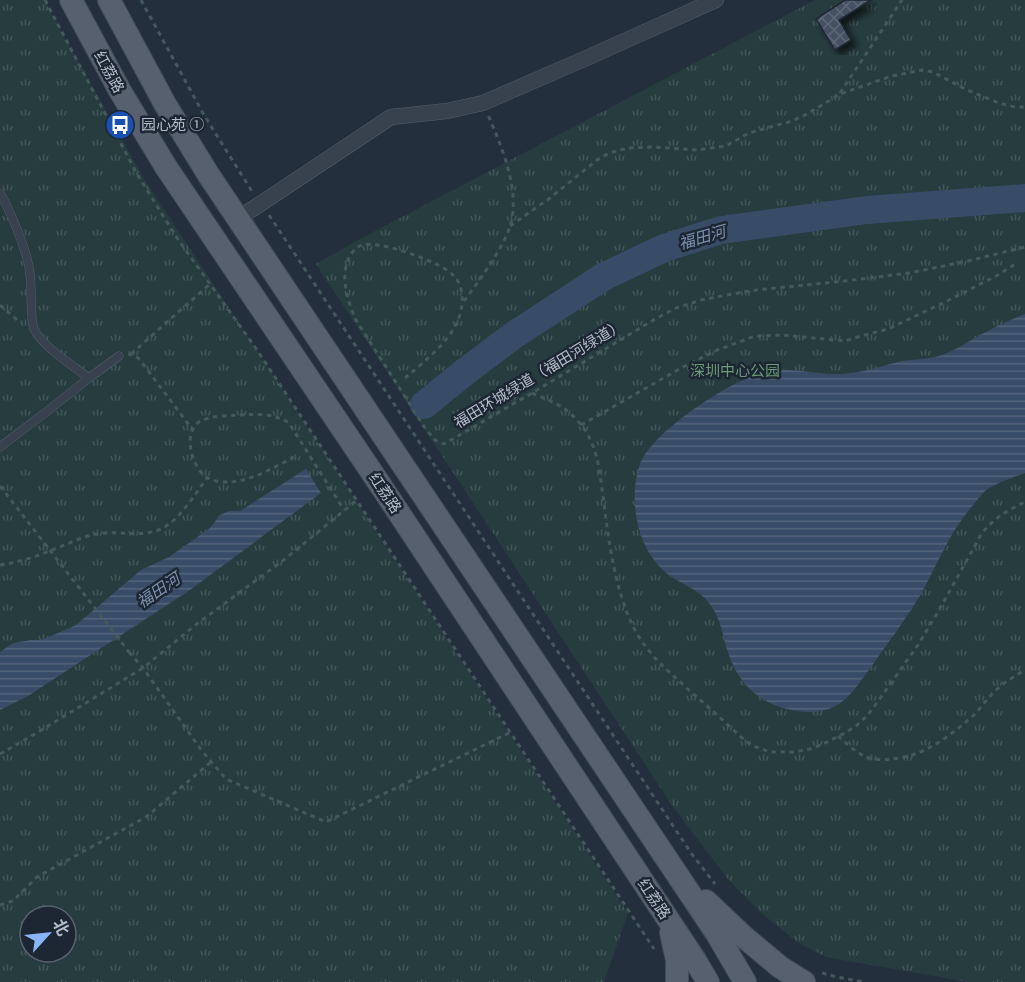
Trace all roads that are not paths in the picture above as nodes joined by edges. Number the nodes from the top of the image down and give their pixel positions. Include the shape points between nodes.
1 (71, 0) edge
2 (109, 0) edge
3 (716, 0) edge
4 (0, 193) edge
5 (239, 218) junction
6 (119, 356) road end
7 (89, 378) junction
8 (0, 447) edge
9 (676, 872) junction
10 (666, 917) junction
11 (812, 977) edge
12 (676, 982) edge
13 (708, 982) edge
14 (744, 982) edge

1 - 10 main road, 红荔路 via 160,158
2 - 5 main road, 红荔路 via 165,104
3 - 5 street via 483,103 391,117
4 - 7 lane via 26,255 33,327 41,340
5 - 9 main road, 红荔路
6 - 7 lane
7 - 8 lane
9 - 11 main road via 780,968
9 - 14 main road, 红荔路
10 - 12 main road via 677,960
10 - 13 main road, 红荔路

